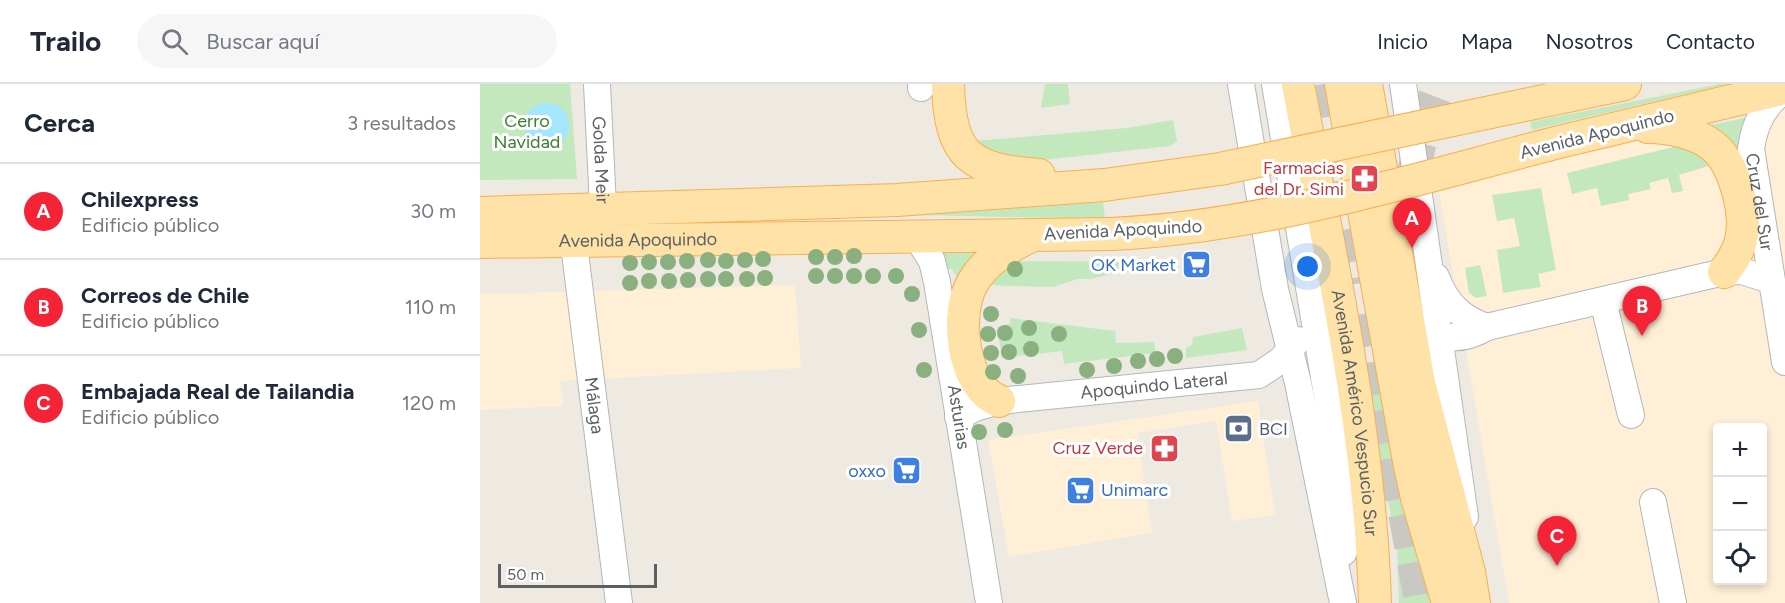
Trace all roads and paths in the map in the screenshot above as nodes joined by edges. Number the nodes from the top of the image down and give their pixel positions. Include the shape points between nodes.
1 (597, 84) edge
2 (1241, 84) edge
3 (1275, 84) edge
4 (1298, 84) edge
5 (1341, 84) edge
6 (1366, 84) edge
7 (1403, 84) edge
8 (1625, 84) edge
9 (930, 86) edge
10 (1785, 89) edge
11 (1629, 126) junction
12 (1096, 186) junction
13 (480, 213) edge
14 (604, 223) junction
15 (572, 224) junction
16 (1034, 235) junction
17 (916, 236) junction
18 (480, 242) edge
19 (1431, 261) junction
20 (1724, 272) junction
21 (1391, 277) junction
22 (1770, 280) junction
23 (1311, 292) junction
24 (1603, 301) junction
25 (1487, 327) junction
26 (1782, 328) edge
27 (1437, 334) junction
28 (1290, 349) junction
29 (1785, 362) edge
30 (999, 402) junction
31 (1631, 416) dead end
32 (958, 417) junction
33 (1653, 502) dead end
34 (1469, 572) junction
35 (619, 603) edge
36 (989, 603) edge
37 (1343, 603) edge
38 (1375, 603) edge
39 (1448, 603) edge
40 (1474, 603) edge
41 (1673, 603) edge

1 - 14 street, Golda Meir
2 - 28 street, Avenida Américo Vespucio Sur via 1275,289
3 - 23 street, Avenida Américo Vespucio Sur
4 - 38 main road, Avenida Américo Vespucio Sur via 1361,425 1370,497
5 - 21 main road
6 - 21 main road
7 - 19 street
8 - 12 main road, Avenida Apoquindo, bridge via 1220,169
9 - 12 main road via 949,112 965,151 985,167 1000,172 1067,176
10 - 11 main road, Avenida Apoquindo
10 - 22 street, Cruz del Sur via 1760,116 1751,149
11 - 16 main road, Avenida Apoquindo, bridge via 1262,218 1190,229
11 - 20 main road via 1698,137 1726,160 1743,224 1736,254
12 - 14 main road, Avenida Apoquindo
13 - 15 main road, Avenida Apoquindo
14 - 15 main road, Avenida Apoquindo
14 - 17 main road, Avenida Apoquindo
15 - 18 main road, Avenida Apoquindo
15 - 35 street, Málaga
16 - 17 main road, Avenida Apoquindo
16 - 30 main road via 1004,250 982,269 970,287 964,307 964,332 973,377 984,393
17 - 32 street, Asturias via 932,261 937,282
19 - 25 street via 1447,300 1465,317
19 - 27 street
20 - 22 street via 1742,271
20 - 24 street
21 - 27 street via 1422,324
21 - 34 main road
21 - 39 main road via 1417,498
22 - 26 street, Cruz del Sur
23 - 28 street, Apoquindo Lateral via 1308,322
23 - 37 street, Avenida Américo Vespucio Sur via 1342,497
24 - 25 street
24 - 31 street
25 - 27 street via 1467,336
26 - 29 street, Cruz del Sur
27 - 34 street via 1463,490
28 - 30 street, Apoquindo Lateral via 1259,375
28 - 37 street, Avenida Américo Vespucio Sur
30 - 32 street, Apoquindo Lateral
32 - 36 street, Asturias
33 - 41 street
34 - 40 main road

